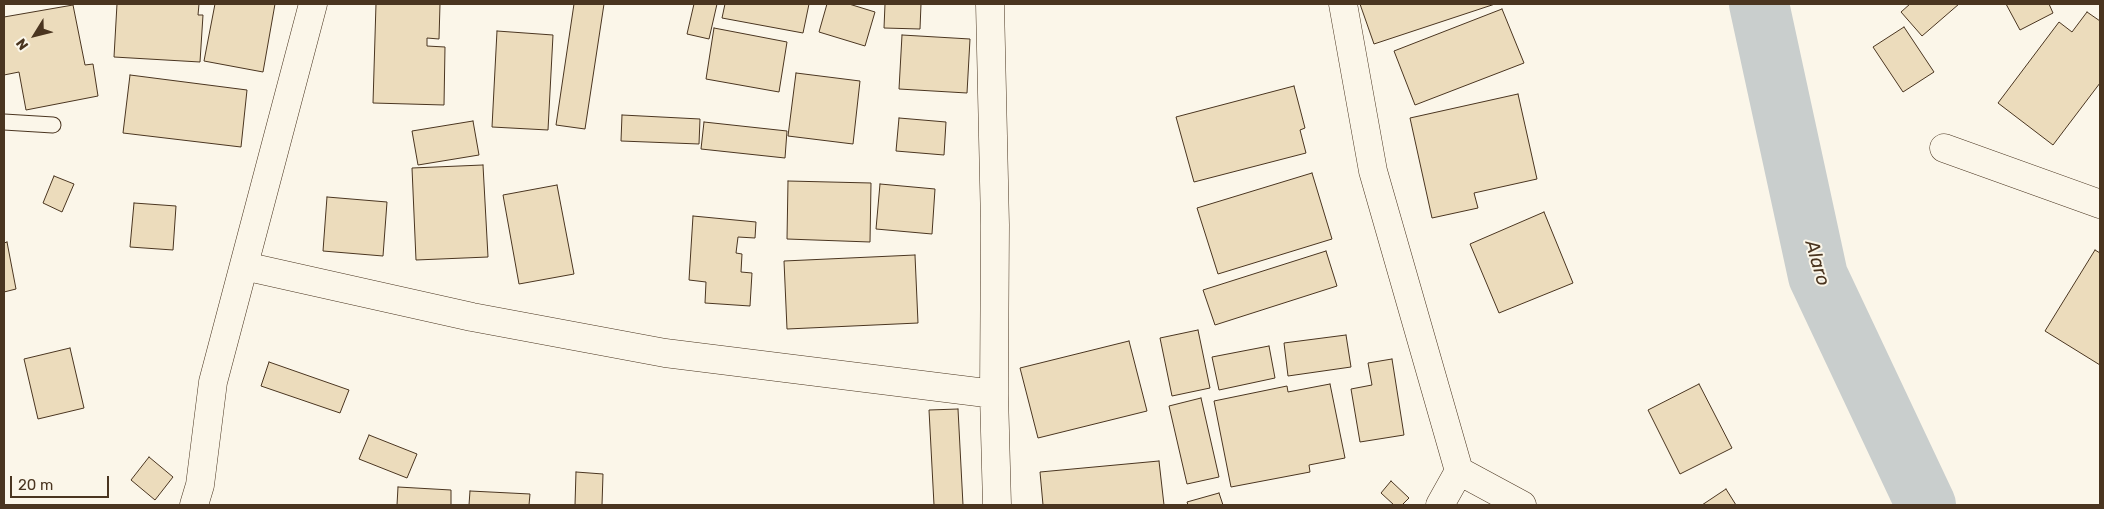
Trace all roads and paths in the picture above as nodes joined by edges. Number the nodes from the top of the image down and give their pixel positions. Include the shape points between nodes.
1 (313, 4) edge
2 (990, 4) edge
3 (1343, 4) edge
4 (4, 122) edge
5 (53, 125) dead end
6 (1944, 148) dead end
7 (2100, 204) edge
8 (244, 266) junction
9 (994, 394) junction
10 (1459, 471) junction
11 (194, 505) edge
12 (997, 505) edge
13 (1440, 505) edge
14 (1522, 505) edge

1 - 8 street
2 - 9 street via 996,224
3 - 10 street via 1373,171
4 - 5 lane
6 - 7 street
8 - 9 street via 472,317 665,353
8 - 11 street via 213,382 200,484
9 - 12 street
10 - 13 street
10 - 14 street

